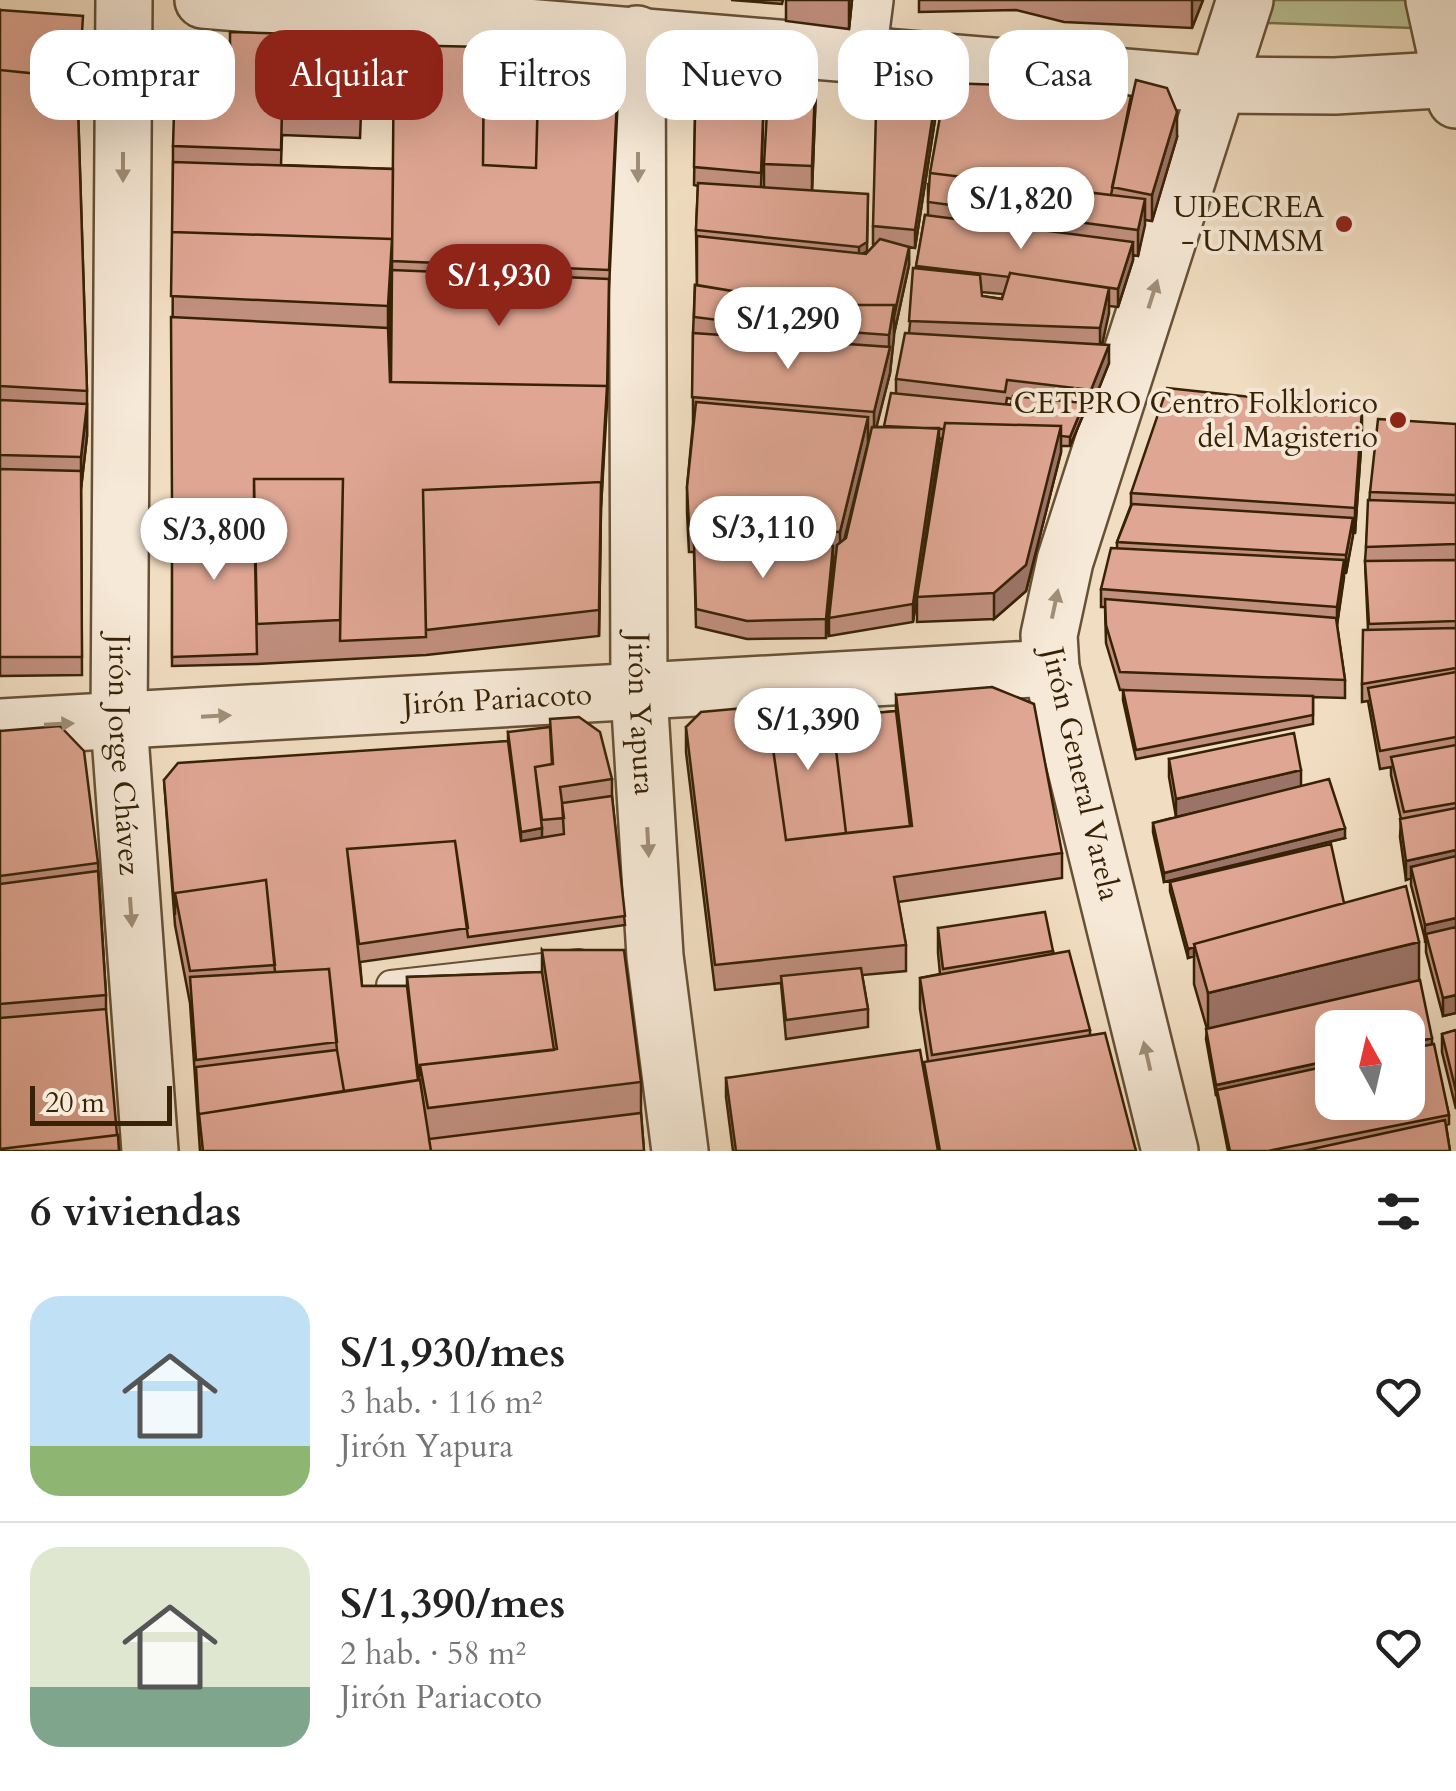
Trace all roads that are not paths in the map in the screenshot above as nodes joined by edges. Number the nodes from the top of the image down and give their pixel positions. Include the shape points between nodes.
1 (124, 0) edge
2 (203, 0) edge
3 (864, 0) edge
4 (1245, 0) edge
5 (1434, 0) edge
6 (520, 12) edge
7 (861, 30) edge
8 (637, 34) junction
9 (838, 52) edge
10 (969, 63) edge
11 (1221, 85) junction
12 (1454, 86) edge
13 (1051, 668) junction
14 (639, 693) junction
15 (119, 722) junction
16 (0, 727) edge
17 (598, 962) edge
18 (391, 986) edge
19 (150, 1151) edge
20 (680, 1151) edge
21 (1170, 1151) edge

1 -> 15 street, Jirón Jorge Chávez
2 - 6 street
3 - 7 street
4 - 11 street, Jirón General Varela
5 - 12 street
6 - 8 street
8 - 9 street
8 -> 14 street, Jirón Yapura
10 - 11 street
11 - 12 street
13 -> 11 street, Jirón General Varela via 1049,635 1065,562
13 - 14 street, Jirón Pariacoto
21 -> 13 street, Jirón General Varela
15 -> 14 street, Jirón Pariacoto
14 -> 20 street, Jirón Yapura via 646,957
16 -> 15 street, Jirón Pariacoto
15 -> 19 street, Jirón Jorge Chávez
17 - 18 lane

